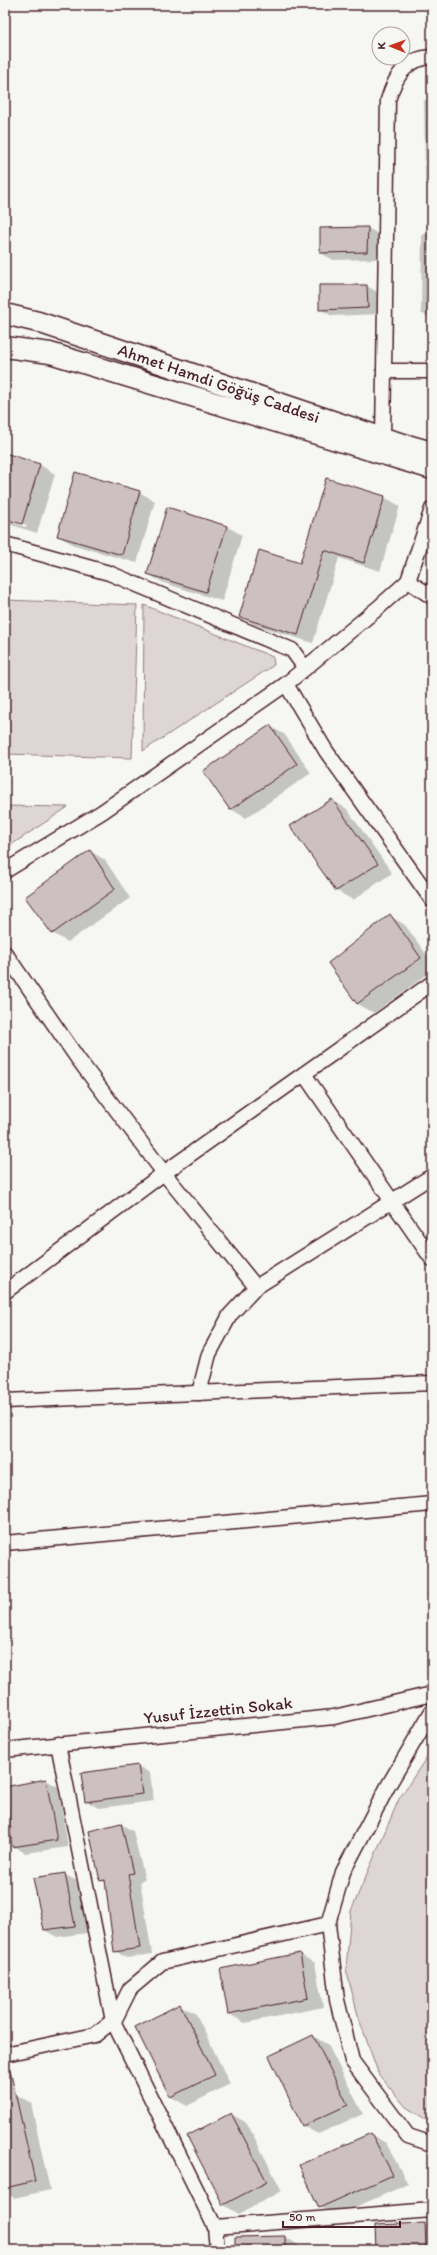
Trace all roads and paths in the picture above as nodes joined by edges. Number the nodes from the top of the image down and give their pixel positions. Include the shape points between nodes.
1 (432, 57) edge
2 (5, 314) edge
3 (5, 347) edge
4 (385, 371) junction
5 (432, 371) edge
6 (383, 438) junction
7 (432, 452) edge
8 (432, 469) edge
9 (432, 509) edge
10 (5, 544) edge
11 (408, 581) junction
12 (432, 597) edge
13 (305, 668) junction
14 (286, 684) junction
15 (5, 871) edge
16 (432, 900) edge
17 (5, 953) edge
18 (432, 983) edge
19 (304, 1074) junction
20 (164, 1173) junction
21 (432, 1176) edge
22 (391, 1202) junction
23 (432, 1259) edge
24 (256, 1287) junction
25 (5, 1292) edge
26 (432, 1383) edge
27 (199, 1393) junction
28 (5, 1401) edge
29 (432, 1504) edge
30 (5, 1543) edge
31 (432, 1694) edge
32 (432, 1711) edge
33 (58, 1744) junction
34 (5, 1750) edge
35 (328, 1924) junction
36 (112, 2021) junction
37 (5, 2054) edge
38 (432, 2144) edge
39 (432, 2210) edge
40 (215, 2227) junction
41 (217, 2250) edge

1 - 4 street via 417,59 407,64 399,74 388,100
2 - 6 street, Ahmet Hamdi Göğüş Caddesi via 38,322
3 - 8 street, Ahmet Hamdi Göğüş Caddesi via 50,353
4 - 5 street
4 - 6 street
6 - 7 street, Ahmet Hamdi Göğüş Caddesi
9 - 11 street
10 - 13 street via 109,573 292,650
11 - 12 street
11 - 13 street
13 - 14 street
14 - 15 street via 102,812
14 - 16 street via 326,751
17 - 20 street via 78,1059
18 - 19 street
19 - 20 street
19 - 22 street
20 - 24 street
20 - 25 street
21 - 22 street
22 - 23 street
22 - 24 street
24 - 27 street via 230,1315 209,1354
26 - 27 street
27 - 28 street
29 - 30 street
31 - 33 street, Yusuf İzzettin Sokak via 334,1717
32 - 35 street via 388,1786 343,1872
33 - 34 street, Yusuf İzzettin Sokak
33 - 36 street
35 - 36 street via 162,1962 130,1989
35 - 38 street via 337,2000 352,2061 408,2136
36 - 37 street via 95,2035
36 - 40 street
39 - 40 street
40 - 41 street

